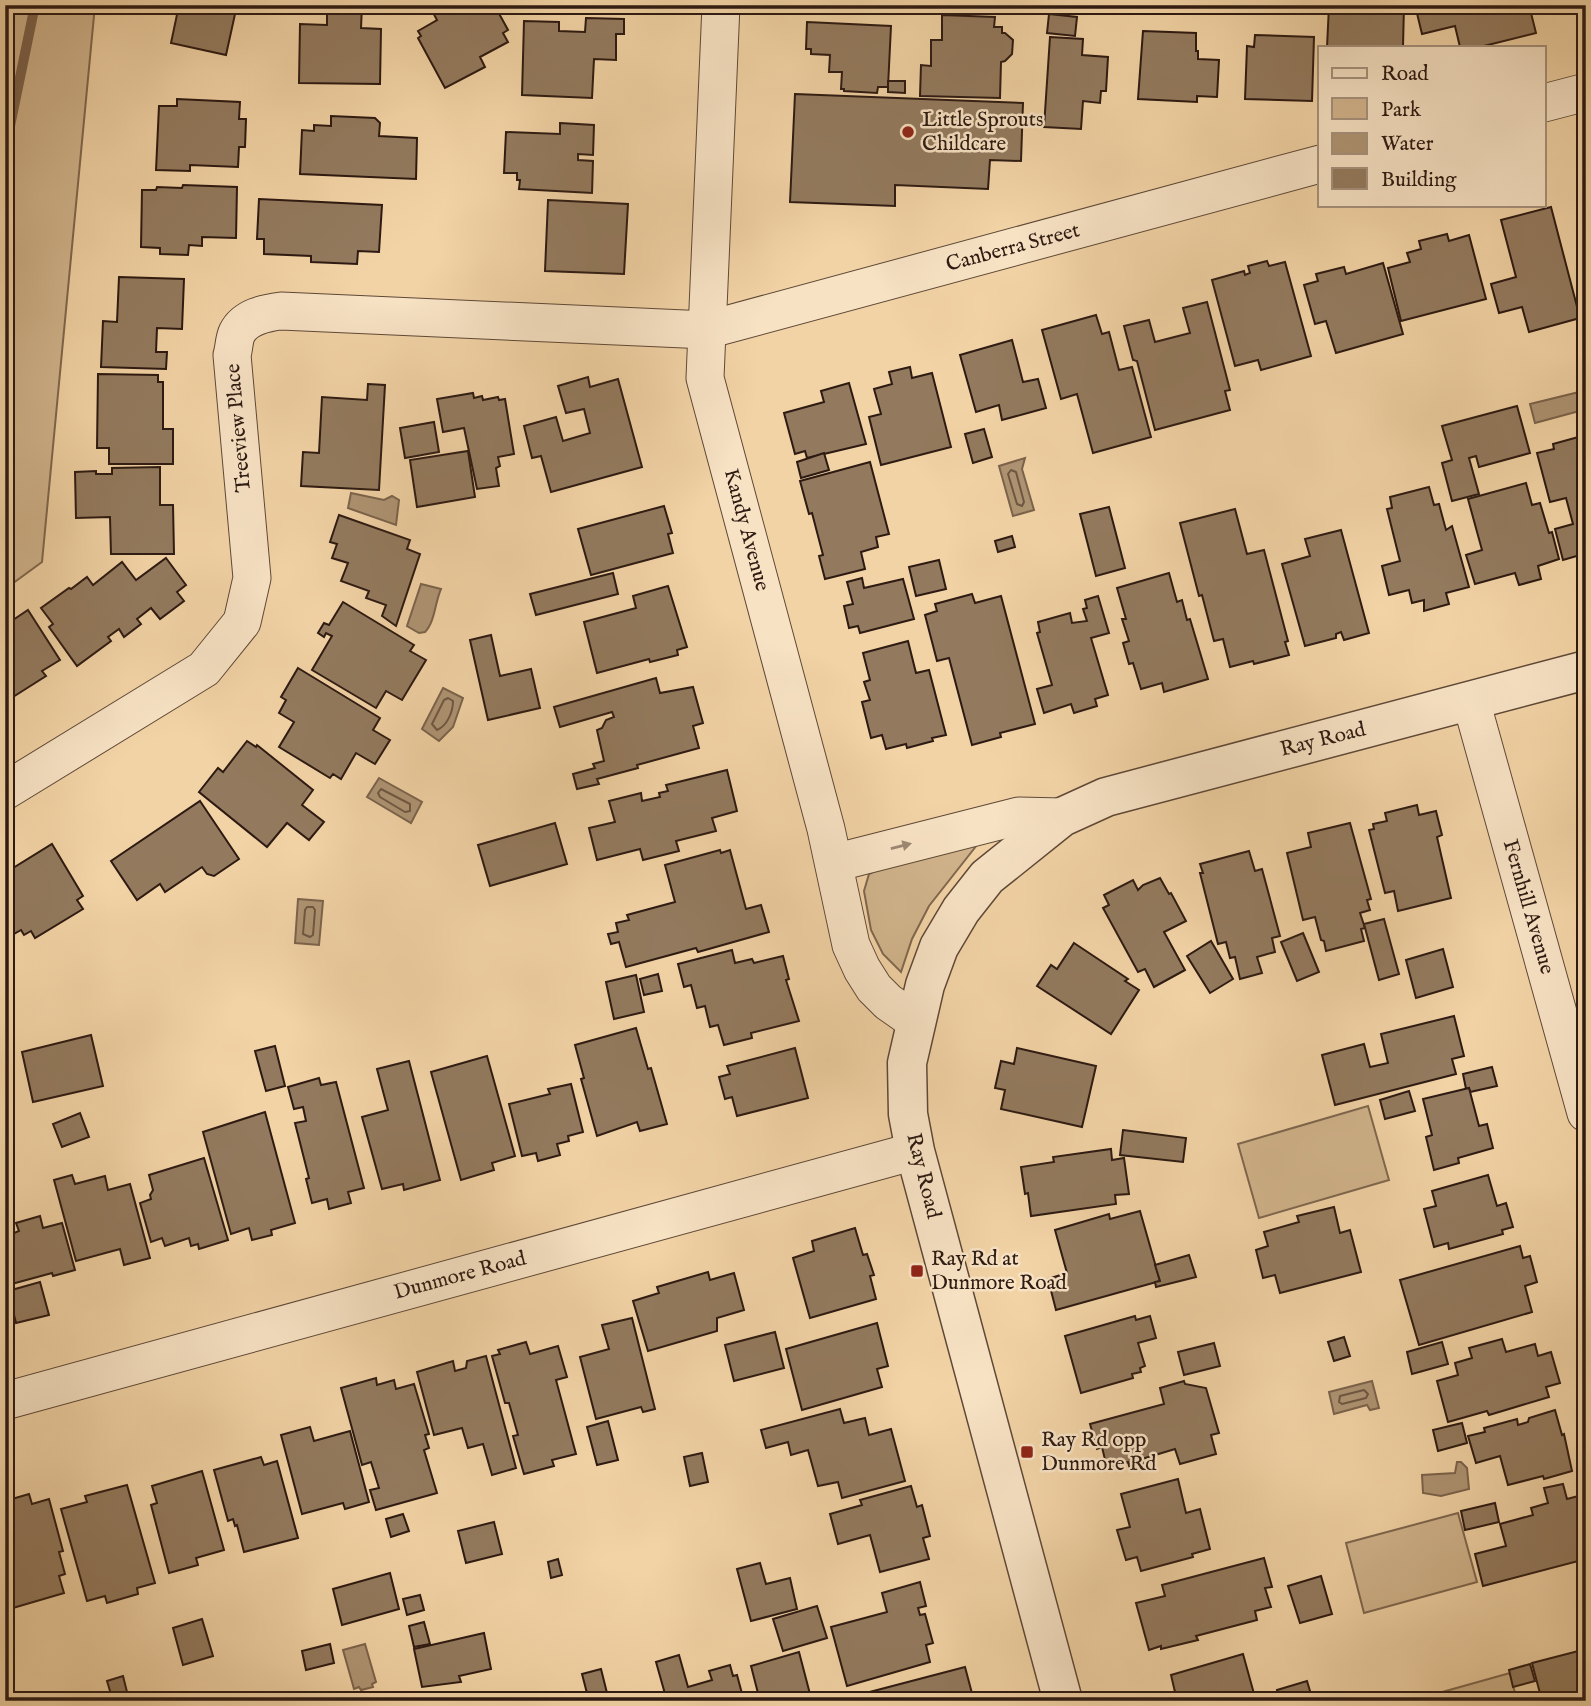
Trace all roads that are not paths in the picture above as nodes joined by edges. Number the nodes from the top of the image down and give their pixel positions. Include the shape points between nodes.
1 (721, 5) edge
2 (1586, 92) edge
3 (1546, 102) edge
4 (1318, 165) edge
5 (707, 330) junction
6 (1586, 670) edge
7 (1471, 701) junction
8 (5, 790) edge
9 (1062, 817) junction
10 (834, 863) junction
11 (915, 1021) junction
12 (1586, 1113) edge
13 (915, 1151) junction
14 (5, 1401) edge
15 (1063, 1701) edge

1 - 5 street, Kandy Avenue
2 - 3 street
4 - 5 street, Canberra Street
5 - 8 street, Treeview Place via 261,313 236,333 232,355 252,578 242,622 204,669
5 - 10 street, Kandy Avenue via 705,378
6 - 7 street, Ray Road
7 - 9 street, Ray Road via 1118,793
7 - 12 street, Fernhill Avenue
10 -> 9 street, Ray Road via 1018,816
9 - 11 street, Ray Road via 987,877 961,910 939,947
10 - 11 street, Kandy Avenue via 851,945 862,969 888,1002
11 - 13 street, Ray Road via 906,1088
13 - 14 street, Dunmore Road
13 - 15 street, Ray Road

